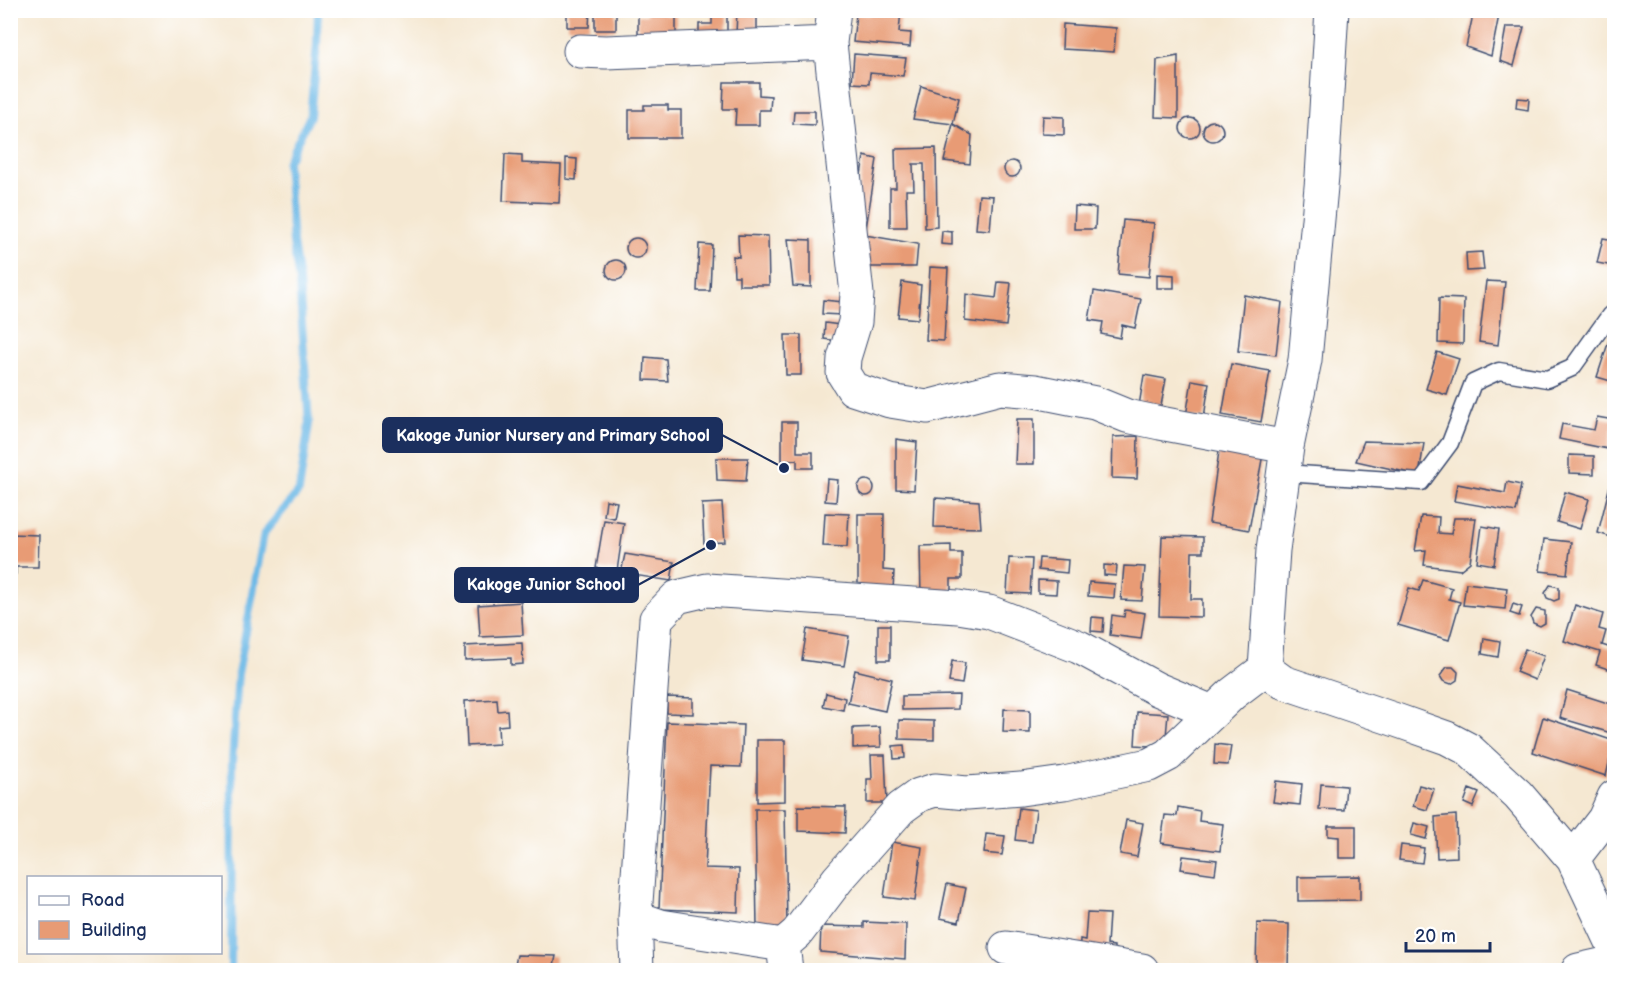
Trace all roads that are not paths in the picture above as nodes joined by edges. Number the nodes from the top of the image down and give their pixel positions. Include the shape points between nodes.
1 (834, 10) edge
2 (1332, 10) edge
3 (830, 43) junction
4 (580, 51) dead end
5 (1610, 315) dead end
6 (1286, 460) junction
7 (1265, 669) junction
8 (1212, 712) junction
9 (1614, 797) edge
10 (1573, 859) junction
11 (635, 917) junction
12 (1614, 946) edge
13 (1006, 948) dead end
14 (785, 958) edge
15 (1614, 962) edge
16 (637, 970) edge
17 (1142, 970) edge
18 (1578, 970) edge

1 - 3 street
2 - 6 street via 1305,360
3 - 4 street
3 - 6 street via 857,294 843,373 853,389 927,407 1000,387 1035,391 1095,403 1127,416
5 - 6 lane via 1572,368 1547,379 1499,371 1473,383 1450,443 1421,482
6 - 7 street via 1273,550
7 - 8 street
7 - 10 street via 1284,682 1417,727 1468,749 1518,795
8 - 11 street via 1157,689 1079,647 989,612 707,590 677,597 656,619
8 - 14 street via 1168,755 1149,765 1021,789 967,793 935,790 919,795 901,808 838,879 797,933
9 - 10 street via 1604,819
10 - 12 street
11 - 14 street
11 - 16 street
13 - 17 street
15 - 18 street

